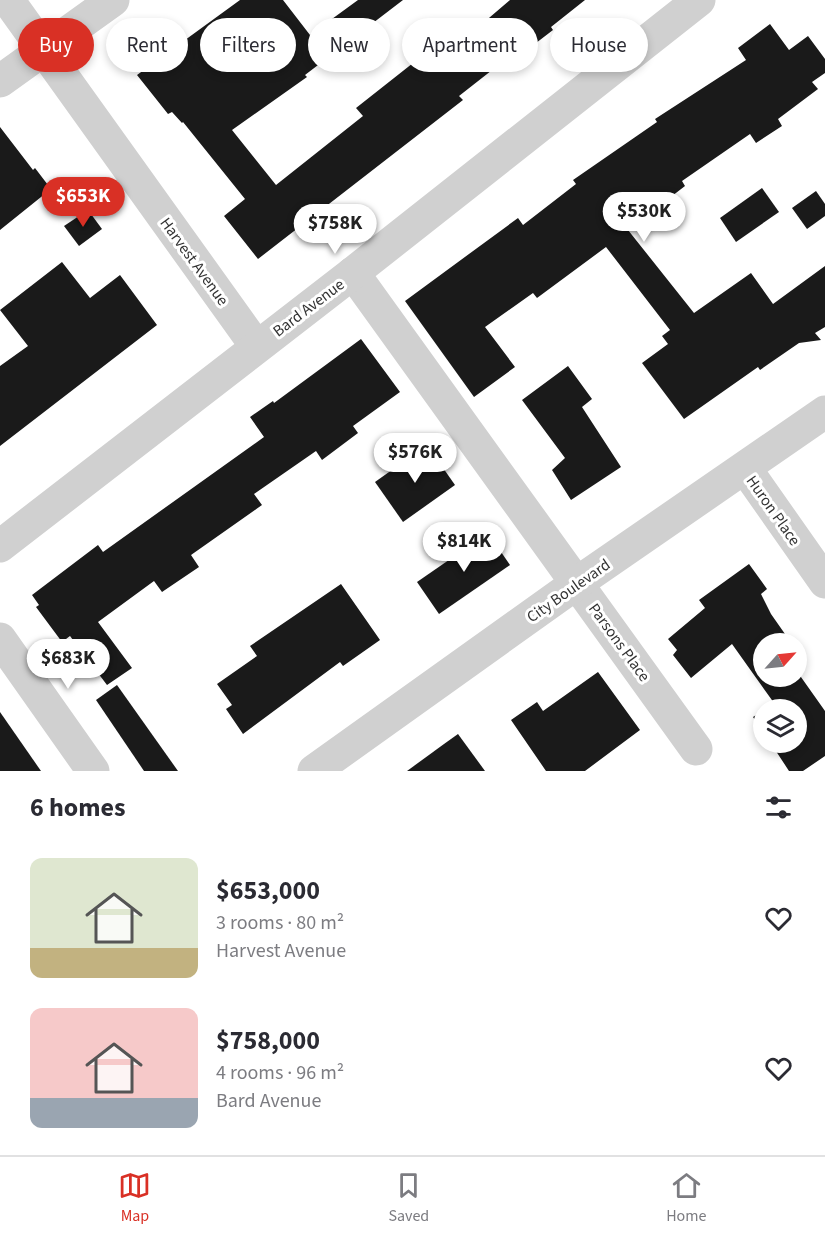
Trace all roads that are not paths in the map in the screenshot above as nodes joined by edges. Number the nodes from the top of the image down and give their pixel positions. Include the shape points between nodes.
1 (8, 0) edge
2 (113, 0) edge
3 (699, 0) edge
4 (21, 18) edge
5 (88, 18) edge
6 (18, 68) edge
7 (60, 72) edge
8 (0, 81) edge
9 (353, 273) junction
10 (256, 346) junction
11 (825, 412) edge
12 (745, 468) junction
13 (0, 546) edge
14 (825, 582) edge
15 (577, 583) junction
16 (0, 639) edge
17 (696, 748) dead end
18 (93, 771) edge
19 (314, 771) edge

1 - 4 street, Harvest Avenue
2 - 5 street
3 - 9 street, Bard Avenue
6 - 8 street
7 - 10 street, Harvest Avenue
9 - 10 street, Bard Avenue
9 - 15 street, Parsons Place
10 - 13 street, Bard Avenue
11 - 12 street, City Boulevard
12 - 14 street, Huron Place
12 - 15 street, City Boulevard
15 - 17 street, Parsons Place
15 - 19 street, City Boulevard
16 - 18 street

